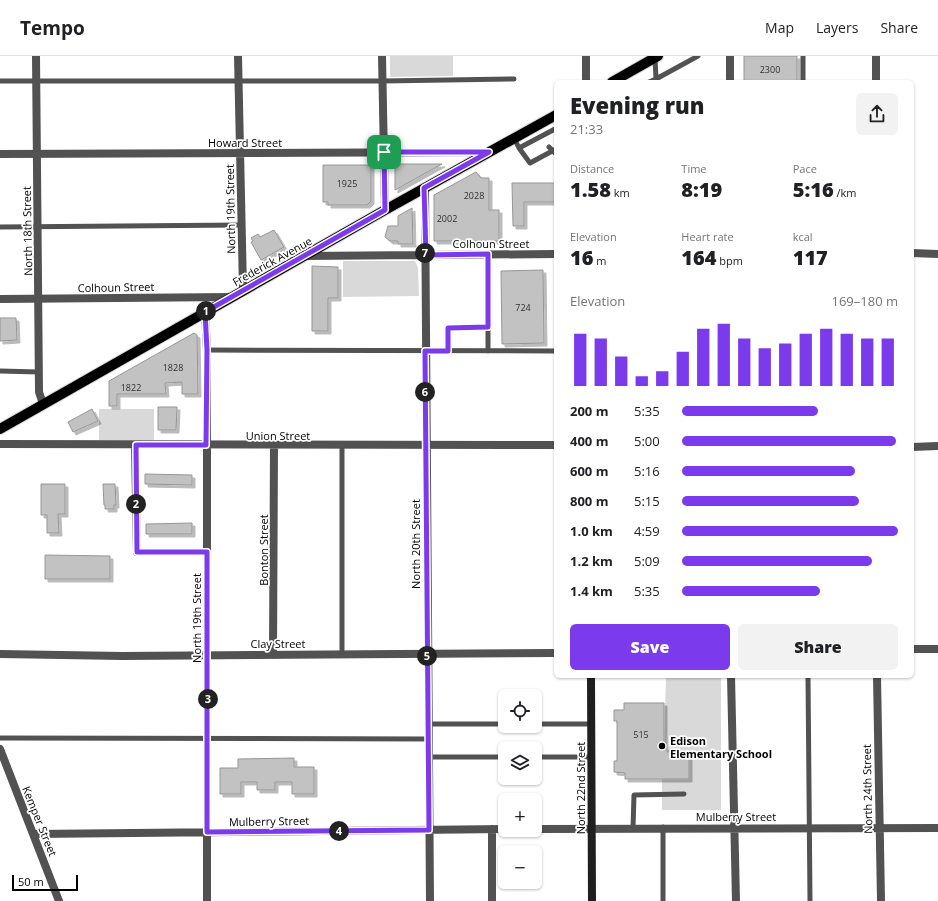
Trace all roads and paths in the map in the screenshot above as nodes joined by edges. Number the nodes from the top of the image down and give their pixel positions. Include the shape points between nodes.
1 (36, 56) edge
2 (238, 56) edge
3 (382, 56) edge
4 (586, 56) edge
5 (730, 56) edge
6 (803, 56) edge
7 (876, 56) edge
8 (657, 57) edge
9 (694, 57) edge
10 (627, 78) edge
11 (514, 79) dead end
12 (586, 80) edge
13 (656, 80) edge
14 (730, 80) edge
15 (803, 80) edge
16 (876, 80) edge
17 (0, 81) edge
18 (36, 81) junction
19 (239, 81) junction
20 (383, 81) junction
21 (553, 117) edge
22 (554, 131) edge
23 (514, 138) junction
24 (519, 148) junction
25 (553, 150) edge
26 (384, 152) junction
27 (489, 152) junction
28 (240, 153) junction
29 (0, 154) edge
30 (37, 154) junction
31 (424, 188) junction
32 (385, 210) junction
33 (242, 225) junction
34 (0, 226) edge
35 (38, 226) junction
36 (914, 253) edge
37 (488, 254) junction
38 (554, 254) edge
39 (938, 254) edge
40 (426, 255) junction
41 (305, 256) junction
42 (243, 290) junction
43 (232, 297) junction
44 (0, 299) edge
45 (38, 299) junction
46 (205, 312) junction
47 (488, 327) junction
48 (207, 350) junction
49 (425, 351) junction
50 (448, 351) junction
51 (488, 351) junction
52 (554, 351) edge
53 (0, 371) edge
54 (39, 372) junction
55 (43, 404) junction
56 (0, 429) edge
57 (0, 444) edge
58 (136, 445) junction
59 (206, 445) junction
60 (425, 445) junction
61 (554, 445) edge
62 (274, 446) junction
63 (342, 446) junction
64 (914, 446) edge
65 (938, 446) edge
66 (207, 552) junction
67 (914, 649) edge
68 (938, 649) edge
69 (554, 653) edge
70 (0, 654) edge
71 (273, 654) junction
72 (342, 654) junction
73 (427, 654) junction
74 (207, 655) junction
75 (591, 678) edge
76 (731, 678) edge
77 (808, 678) edge
78 (877, 678) edge
79 (428, 724) junction
80 (498, 724) edge
81 (542, 724) edge
82 (591, 724) junction
83 (0, 738) edge
84 (208, 739) junction
85 (428, 739) junction
86 (0, 749) edge
87 (428, 757) junction
88 (498, 757) edge
89 (542, 757) edge
90 (591, 757) junction
91 (684, 794) dead end
92 (736, 827) junction
93 (591, 828) junction
94 (633, 828) junction
95 (663, 828) junction
96 (809, 828) junction
97 (879, 828) junction
98 (938, 828) edge
99 (492, 829) junction
100 (498, 829) edge
101 (542, 829) edge
102 (429, 830) junction
103 (207, 832) junction
104 (34, 834) junction
105 (58, 901) edge
106 (207, 901) edge
107 (430, 901) edge
108 (492, 901) edge
109 (592, 901) edge
110 (663, 901) edge
111 (736, 901) edge
112 (810, 901) edge
113 (881, 901) edge

1 - 18 street, North 18th Street
2 - 19 street, North 19th Street
3 - 20 street
4 - 12 street
5 - 14 street
6 - 15 lane
7 - 16 street
8 - 10 main road
8 - 13 lane
9 - 13 lane
11 - 20 lane
17 - 18 lane
18 - 19 lane
18 - 30 street, North 18th Street
19 - 20 lane
19 - 28 street, North 19th Street
20 - 26 street
21 - 23 main road, Frederick Avenue
22 - 24 lane via 534,143
23 - 24 lane
23 - 27 main road, Frederick Avenue
24 - 25 lane via 530,163 541,154
26 - 27 street, Howard Street
26 - 28 street, Howard Street
26 - 32 street
27 - 31 main road, Frederick Avenue
28 - 30 street, Howard Street
28 - 33 street, North 19th Street
29 - 30 street, Howard Street
30 - 35 street, North 18th Street
31 - 32 main road, Frederick Avenue
31 - 40 street, North 20th Street
32 - 41 main road, Frederick Avenue
33 - 35 lane
33 - 42 street, North 19th Street
34 - 35 lane
35 - 45 street, North 18th Street
36 - 39 street
37 - 38 street, Colhoun Street
37 - 40 street, Colhoun Street
37 - 47 lane
40 - 41 street, Colhoun Street
40 - 49 street, North 20th Street
41 - 42 main road, Frederick Avenue
42 - 43 main road, Frederick Avenue
43 - 45 street, Colhoun Street
43 - 46 main road, Frederick Avenue
44 - 45 street, Colhoun Street
45 - 54 street, North 18th Street
46 - 48 street, North 19th Street
46 - 55 main road, Frederick Avenue
47 - 50 lane via 448,328
47 - 51 lane
48 - 49 lane
48 - 59 street, North 19th Street
49 - 50 lane
49 - 60 street, North 20th Street
50 - 51 lane
51 - 52 lane
53 - 54 lane
54 - 55 street, North 18th Street via 39,392
55 - 56 main road, Frederick Avenue
57 - 58 street, Union Street
58 - 59 street, Union Street
58 - 66 street via 137,552
59 - 62 street, Union Street
59 - 66 street, North 19th Street
60 - 61 street, Union Street
60 - 63 street, Union Street
60 - 73 street, North 20th Street
62 - 63 street, Union Street
62 - 71 street, Bonton Street
63 - 72 lane
64 - 65 street
66 - 74 street, North 19th Street
67 - 68 street
69 - 73 street, Clay Street
70 - 74 street, Clay Street
71 - 72 street, Clay Street
71 - 74 street, Clay Street
72 - 73 street, Clay Street
73 - 79 street, North 20th Street
74 - 84 street, North 19th Street
75 - 82 main road, North 22nd Street
76 - 92 street
77 - 96 lane
78 - 97 street, North 24th Street
79 - 80 lane
79 - 85 street, North 20th Street
81 - 82 lane
82 - 90 main road, North 22nd Street
83 - 84 lane
84 - 85 lane
84 - 103 street, North 19th Street
85 - 87 street, North 20th Street
86 - 104 street, Kemper Street
87 - 88 lane
87 - 102 street, North 20th Street
89 - 90 lane
90 - 93 main road, North 22nd Street
91 - 94 lane via 634,795
92 - 95 street, Mulberry Street
92 - 96 street, Mulberry Street
92 - 111 street
93 - 94 street, Mulberry Street
93 - 101 street, Mulberry Street
93 - 109 main road, North 22nd Street
94 - 95 street, Mulberry Street
95 - 110 lane
96 - 97 street, Mulberry Street
96 - 112 lane
97 - 98 street, Mulberry Street
97 - 113 street, North 24th Street
99 - 100 street, Mulberry Street
99 - 102 street, Mulberry Street
99 - 108 street
102 - 103 street, Mulberry Street
102 - 107 street, North 20th Street
103 - 104 street, Mulberry Street
103 - 106 street, North 19th Street
104 - 105 street, Kemper Street

